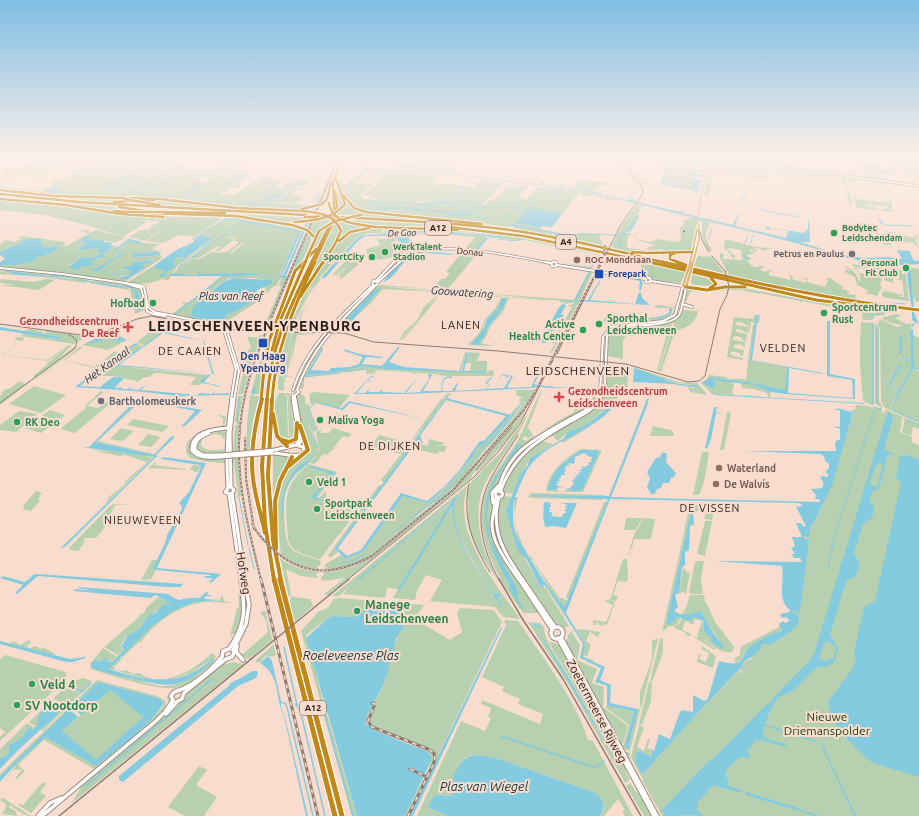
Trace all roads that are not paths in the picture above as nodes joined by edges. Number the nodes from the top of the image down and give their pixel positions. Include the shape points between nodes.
1 (0, 195) edge
2 (45, 195) edge
3 (328, 195) edge
4 (329, 195) edge
5 (333, 195) edge
6 (336, 195) edge
7 (343, 195) joint
8 (53, 196) junction
9 (0, 199) edge
10 (68, 201) junction
11 (193, 202) junction
12 (82, 203) junction
13 (66, 205) junction
14 (301, 210) junction
15 (214, 213) junction
16 (256, 214) junction
17 (168, 215) junction
18 (391, 215) junction
19 (305, 216) junction
20 (262, 218) junction
21 (338, 218) junction
22 (393, 220) junction
23 (410, 223) junction
24 (698, 224) tunnel mouth
25 (488, 225) junction
26 (386, 227) junction
27 (502, 234) junction
28 (312, 244) junction
29 (321, 244) junction
30 (333, 248) junction
31 (621, 250) junction
32 (694, 253) junction
33 (692, 265) junction
34 (0, 268) edge
35 (687, 272) junction
36 (83, 277) junction
37 (685, 287) junction
38 (776, 293) junction
39 (682, 304) junction
40 (296, 305) junction
41 (868, 305) junction
42 (692, 307) dead end
43 (885, 308) junction
44 (913, 311) junction
45 (919, 311) edge
46 (280, 321) junction
47 (624, 325) junction
48 (616, 327) junction
49 (224, 328) junction
50 (612, 328) junction
51 (265, 330) tunnel mouth
52 (295, 331) tunnel mouth
53 (330, 331) junction
54 (609, 333) junction
55 (268, 352) junction
56 (272, 358) junction
57 (293, 390) junction
58 (297, 390) junction
59 (265, 393) junction
60 (294, 395) junction
61 (272, 407) junction
62 (298, 425) junction
63 (228, 428) junction
64 (276, 434) junction
65 (298, 444) junction
66 (286, 447) junction
67 (275, 451) junction
68 (253, 453) junction
69 (292, 457) junction
70 (283, 473) junction
71 (500, 484) junction
72 (230, 488) junction
73 (499, 492) junction
74 (231, 493) junction
75 (497, 497) junction
76 (494, 506) junction
77 (268, 543) junction
78 (275, 556) junction
79 (553, 628) junction
80 (559, 638) junction
81 (239, 641) junction
82 (231, 650) junction
83 (224, 658) junction
84 (243, 660) dead end
85 (183, 692) junction
86 (175, 701) junction
87 (637, 782) junction
88 (67, 795) junction
89 (38, 816) edge
90 (42, 816) edge
91 (335, 816) edge
92 (342, 816) edge
93 (654, 816) edge
94 (657, 816) edge

1 - 10 highway, A4
1 - 12 highway, A4
2 - 8 highway
3 - 14 highway, A12, bridge via 324,203
4 - 26 highway, A12, bridge via 331,212 341,220
5 - 29 highway, A12 via 333,215
6 - 40 highway, A12 via 334,220
7 - 18 highway, A4 via 358,210
7 - 20 highway, A4, bridge via 345,204 329,216 295,222
8 - 11 highway, A12 via 133,197
8 - 15 highway, bridge via 125,199
9 - 13 highway
10 - 11 highway, A12
10 - 15 highway, A4
11 - 14 highway, A12 via 238,208
12 - 16 highway, A4
12 - 17 highway, A4
13 - 15 highway, bridge via 128,212
13 - 15 highway via 136,216
14 - 30 highway, A12, bridge via 319,214 338,223 341,231
15 - 16 highway
15 - 17 highway, A4
15 - 19 highway, A4
15 - 20 highway, A4
15 - 28 highway, A4, bridge via 292,225 307,230 313,236
16 - 19 highway, A4
17 - 20 highway, A4 via 226,214
18 - 25 highway, A4
18 - 28 highway, A4, bridge via 360,215 333,221 319,231
19 - 21 highway, A4, bridge
21 - 22 highway, A4
21 - 23 highway, A4
22 - 25 highway, A4
22 - 41 highway, A4 via 529,233 777,289
23 - 27 highway, A4
23 - 43 highway, A4 via 476,227 531,235 796,295
24 - 32 main road via 699,240
25 - 31 highway, A4
26 - 27 highway, A12
26 - 30 highway, A12 via 351,232 342,236
27 - 35 highway, A4 via 571,245
28 - 46 highway, A4, bridge
29 - 55 highway, A12 via 294,272 273,327
29 - 56 highway, A12 via 292,302
30 - 40 highway, A12
31 - 32 highway, A4 via 648,254 677,251
31 - 33 highway, A4
32 - 33 main road
32 - 33 main road
32 - 33 highway, A4 via 674,253 669,257 674,261
33 - 35 main road, bridge
33 - 41 highway, A4 via 789,290
34 - 36 main road
35 - 37 main road
35 - 37 highway, A4 via 710,278 716,284 707,288
35 - 38 highway, A4
36 - 49 main road via 142,286 145,288 148,307 151,310
36 - 49 main road via 140,287 148,312
37 - 38 highway, A4 via 707,290 744,287
37 - 39 main road
37 - 48 main road via 676,314 672,318 626,323
37 - 53 main road, Donau via 551,263 478,253 424,251 403,258
38 - 43 highway, A4 via 838,304
39 - 42 main road
39 - 47 main road via 679,316 672,321
40 - 61 highway, A12 via 279,353
41 - 43 highway, A4
43 - 44 highway, A4
43 - 44 highway, A4
44 - 45 highway, A4
46 - 55 highway, A4
46 - 56 highway, A4
47 - 48 main road
47 - 54 main road
48 - 50 main road
49 - 51 main road
49 - 63 main road via 236,369
50 - 54 main road
50 - 71 main road via 603,337 600,392 596,401 585,411 538,437 519,452 508,464
52 - 53 main road
53 - 57 main road via 314,346 303,362
53 - 58 main road via 307,362
54 - 73 main road via 603,392 599,402 522,453 506,475
55 - 59 highway, A12
56 - 59 highway, A12
57 - 58 main road
57 - 60 main road via 290,392
58 - 60 main road via 299,392
59 - 68 highway, A12 via 256,421
59 - 77 highway, A12 via 262,472
60 - 62 main road
61 - 64 highway, A12
61 - 78 highway, A12 via 268,476
62 - 64 highway via 297,437 293,441 284,441
62 - 65 main road via 302,438
62 - 70 highway, A12 via 307,451 292,462
63 - 68 main road, bridge via 213,430 194,439 191,446 193,452 208,458
63 - 72 main road
63 - 72 main road via 226,467
64 - 66 highway
65 - 66 main road
65 - 69 main road via 304,448 304,452
66 - 67 main road
67 - 68 main road, bridge
67 - 69 main road
68 - 77 highway, A12 via 253,471
69 - 70 highway, A12
70 - 78 highway, A12 via 274,504
71 - 73 main road
71 - 76 main road via 492,493
72 - 74 main road via 234,490
72 - 74 main road via 224,491
73 - 75 main road via 494,494
73 - 75 main road via 503,495
74 - 81 main road, Hofweg via 249,605
74 - 82 main road, Hofweg via 245,605 244,618
75 - 76 main road
75 - 79 main road via 495,518 500,544
76 - 79 main road via 492,532 498,546
77 - 91 highway, A12 via 279,603
78 - 92 highway, A12 via 290,625
79 - 80 main road via 551,635
79 - 80 main road via 562,631 563,634
80 - 87 main road, Zoetermeerse Rijweg
81 - 82 main road, Hofweg
81 - 84 main road via 236,652
82 - 83 main road via 223,651
82 - 83 main road via 234,653 232,657
83 - 85 main road via 208,675
85 - 86 main road via 182,699
85 - 86 main road via 173,693 171,697
86 - 88 main road via 167,713
87 - 93 main road
87 - 94 main road
88 - 89 main road via 50,804
88 - 90 main road

